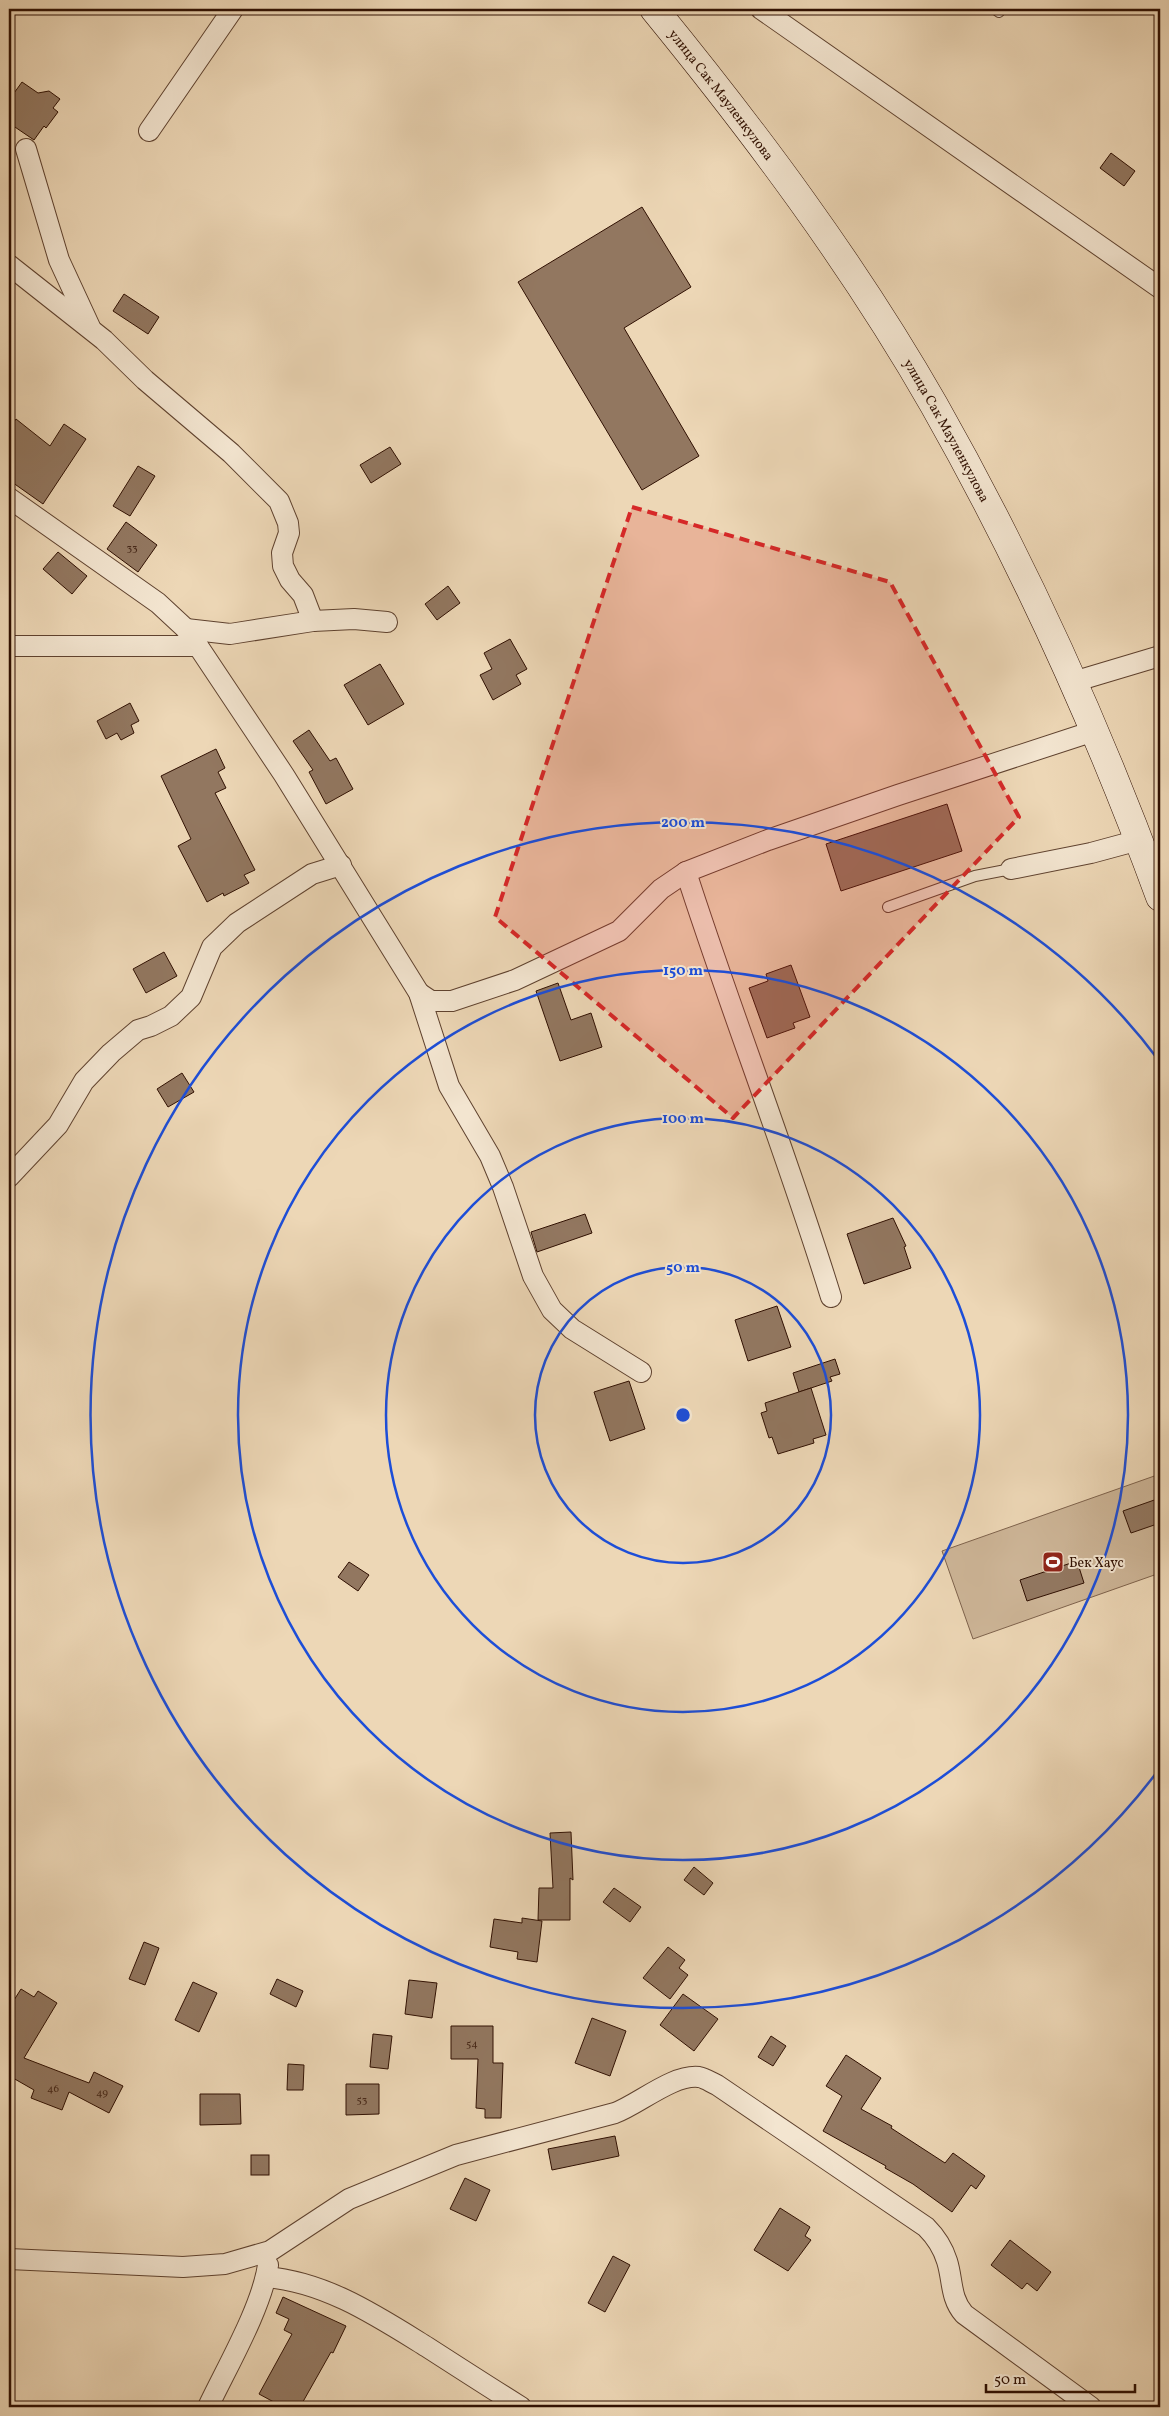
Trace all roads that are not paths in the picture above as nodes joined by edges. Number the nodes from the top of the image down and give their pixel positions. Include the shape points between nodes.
1 (234, 9) edge
2 (654, 9) edge
3 (771, 12) edge
4 (149, 131) dead end
5 (26, 149) dead end
6 (9, 265) edge
7 (1160, 288) edge
8 (92, 331) junction
9 (9, 498) edge
10 (313, 621) junction
11 (387, 622) dead end
12 (186, 629) junction
13 (9, 646) edge
14 (198, 646) junction
15 (1160, 656) edge
16 (1073, 682) junction
17 (1094, 730) junction
18 (1139, 840) junction
19 (342, 865) junction
20 (1011, 869) joint
21 (686, 872) junction
22 (1160, 897) edge
23 (888, 907) dead end
24 (419, 993) junction
25 (9, 1177) edge
26 (831, 1297) dead end
27 (641, 1372) dead end
28 (270, 2251) junction
29 (9, 2259) edge
30 (266, 2277) junction
31 (208, 2407) edge
32 (521, 2407) edge
33 (1092, 2407) edge

1 - 4 street
2 - 16 main road, улица Сак Мауленкулова via 745,123 844,262 909,364 1002,530
3 - 7 street
5 - 8 street via 59,260
6 - 8 street
8 - 10 street via 231,453 279,501 289,533 282,553 283,566 303,595
9 - 12 street via 158,602
10 - 11 street
10 - 12 street via 230,634
12 - 14 street
13 - 14 street
14 - 19 street
15 - 16 street
16 - 17 main road, улица Сак Мауленкулова
17 - 18 main road, улица Сак Мауленкулова
17 - 21 street via 768,840
18 - 20 street
18 - 22 main road, улица Сак Мауленкулова
19 - 24 street
19 - 25 street via 312,874 236,924 212,947 191,997 171,1016 138,1030 111,1053 84,1081 58,1125
20 - 23 lane via 975,876
21 - 24 street via 661,889 619,932 565,958 515,980 452,1001 431,1000
21 - 26 street
24 - 27 street via 449,1086 490,1156 504,1187 533,1276 552,1310 572,1329
28 - 29 street via 225,2264 183,2267
28 - 30 street
28 - 33 street via 349,2199 456,2155 615,2113 672,2083 699,2077 717,2085 926,2227 947,2262 953,2295 964,2314
30 - 31 street
30 - 32 street via 303,2284 358,2305

